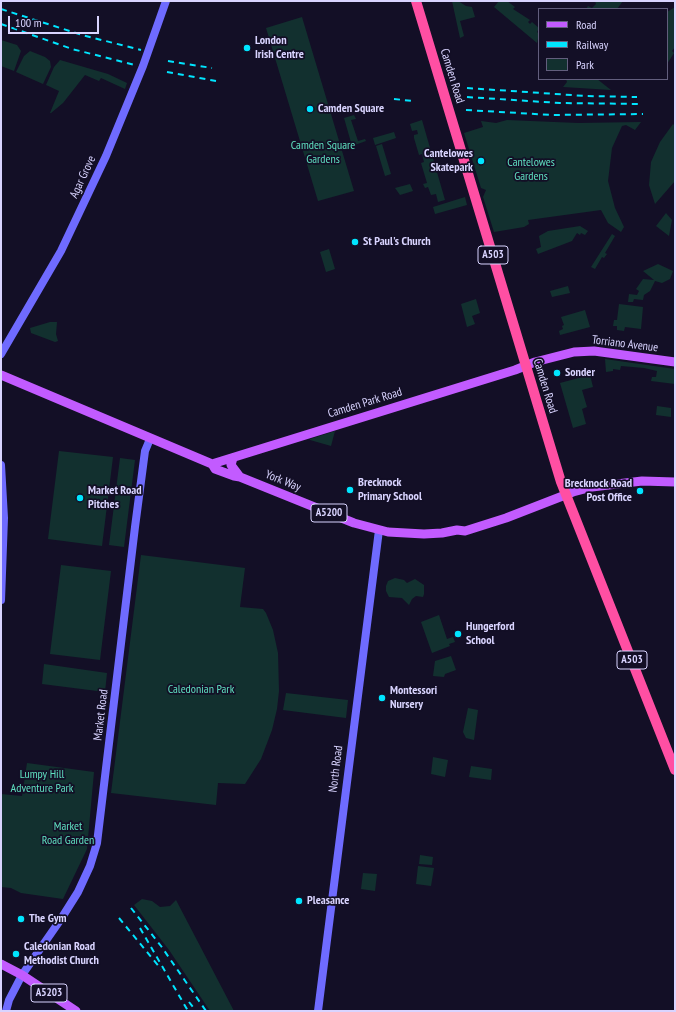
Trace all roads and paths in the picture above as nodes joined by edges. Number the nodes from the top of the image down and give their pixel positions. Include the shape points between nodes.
1 (166, 1) edge
2 (416, 1) edge
3 (1, 354) edge
4 (675, 362) edge
5 (526, 366) junction
6 (1, 376) edge
7 (150, 439) junction
8 (233, 458) junction
9 (212, 464) junction
10 (1, 465) edge
11 (240, 476) junction
12 (675, 482) edge
13 (566, 495) junction
14 (379, 530) junction
15 (1, 600) edge
16 (675, 770) edge
17 (1, 964) edge
18 (22, 975) junction
19 (6, 1011) edge
20 (76, 1011) edge
21 (318, 1011) edge

1 - 3 street, Agar Grove via 106,156 61,251
2 - 5 highway, Camden Road / A503
4 - 5 main road, Torriano Avenue via 589,350 537,361
5 - 8 main road, Camden Park Road
5 - 13 highway, Camden Road / A503
6 - 7 main road, York Way / A5200
7 - 9 main road, York Way / A5200
7 - 18 street, Market Road via 145,451 97,843 78,892
8 - 9 main road, Camden Park Road
8 - 11 main road via 231,464
9 - 11 main road, York Way / A5200 via 215,469
10 - 15 street via 4,518
11 - 14 main road, York Way / A5200 via 354,523
12 - 13 main road, A5200 via 642,481 612,484
13 - 14 main road, York Way / A5200 via 465,531 417,534
13 - 16 highway, Camden Road / A503
14 - 21 street, North Road
17 - 18 main road, A5203
18 - 19 street, Market Road
18 - 20 main road, A5203

